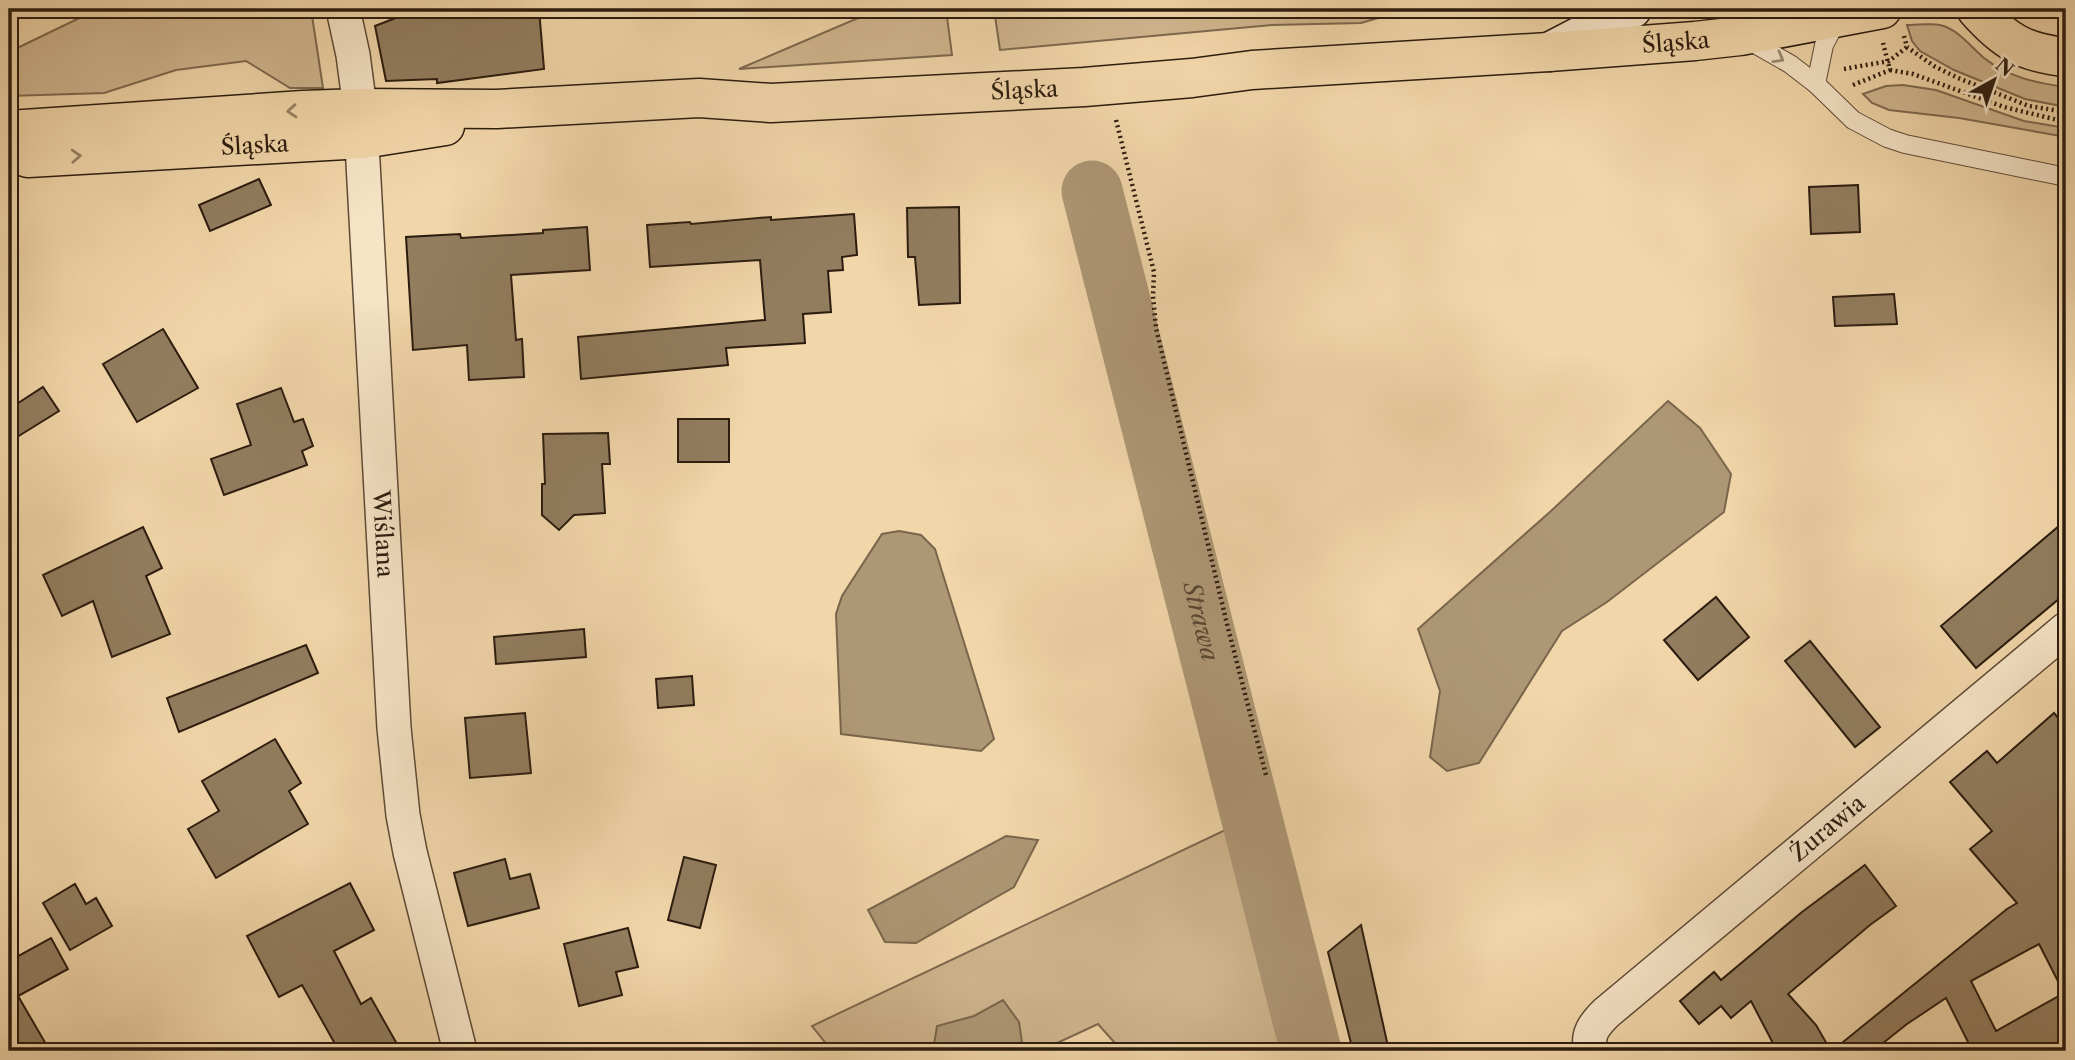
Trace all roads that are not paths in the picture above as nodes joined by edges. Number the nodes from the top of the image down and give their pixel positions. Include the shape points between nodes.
1 (343, 9) edge
2 (1632, 9) edge
3 (1882, 9) edge
4 (1976, 9) edge
5 (1839, 17) junction
6 (1735, 22) edge
7 (1549, 52) junction
8 (2066, 57) edge
9 (1816, 84) junction
10 (361, 124) junction
11 (9, 130) edge
12 (9, 152) edge
13 (2066, 177) edge
14 (2066, 629) edge
15 (1592, 1040) edge
16 (460, 1051) edge

1 - 10 street, Wiślana
2 - 7 main road
3 - 5 main road, Śląska
4 - 8 main road via 2014,43 2042,55
5 - 6 main road, Śląska
5 - 9 lane via 1824,46
6 - 7 main road, Śląska
6 -> 9 lane
7 - 10 main road, Śląska via 1252,70 1084,88 771,103 699,98 497,109
9 - 13 lane via 1853,120 1887,138
10 -> 11 main road, Śląska via 303,110
12 -> 10 main road, Śląska via 28,158
10 - 16 street, Wiślana via 395,741 410,852
14 - 15 street, Żurawia via 1606,1013

